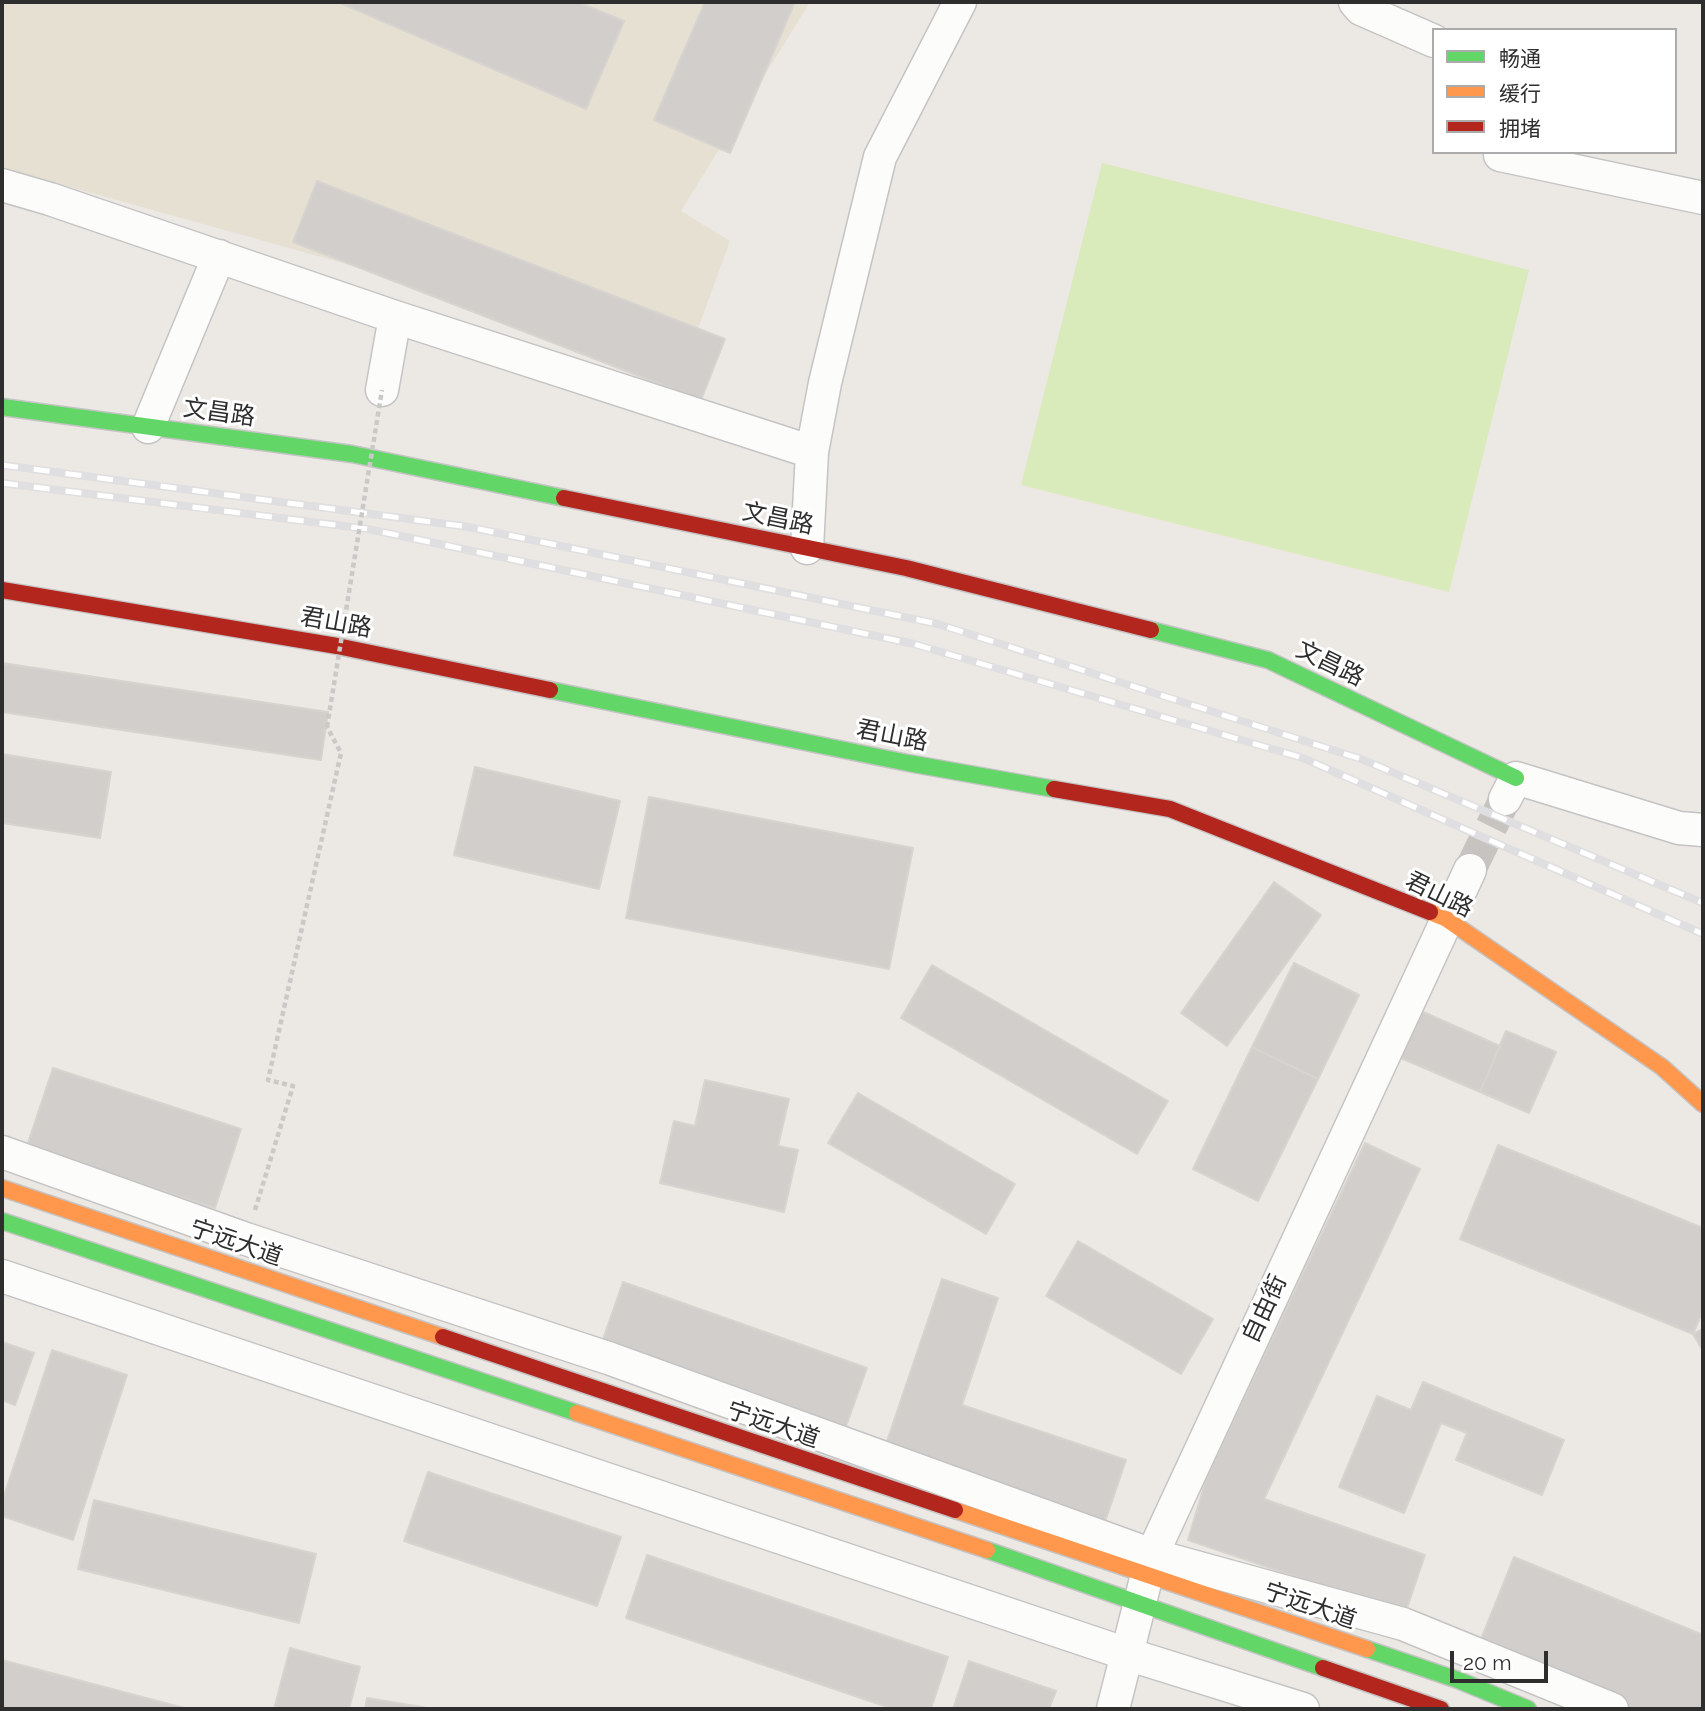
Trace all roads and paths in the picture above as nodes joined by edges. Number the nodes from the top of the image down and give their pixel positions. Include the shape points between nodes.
1 (960, 2) edge
2 (1354, 2) edge
3 (1432, 40) edge
4 (1500, 154) edge
5 (2, 185) edge
6 (1703, 198) edge
7 (219, 256) junction
8 (395, 317) junction
9 (382, 390) joint
10 (2, 407) edge
11 (149, 427) junction
12 (812, 452) junction
13 (807, 548) junction
14 (2, 590) edge
15 (1510, 789) joint
16 (1703, 830) edge
17 (1470, 870) tunnel mouth
18 (1446, 918) junction
19 (1703, 1104) edge
20 (2, 1152) edge
21 (2, 1188) edge
22 (2, 1222) edge
23 (246, 1239) junction
24 (2, 1276) edge
25 (1147, 1578) junction
26 (1128, 1654) junction
27 (1113, 1709) edge
28 (1303, 1709) edge
29 (1441, 1709) edge
30 (1528, 1709) edge
31 (1612, 1709) edge

1 - 12 street via 880,157
2 - 3 street
4 - 6 street
5 - 7 street
7 - 8 street
7 - 11 street
8 - 9 street
8 - 12 street
9 - 23 path, bridge via 327,727 341,754 268,1080 293,1086
10 - 11 street, 文昌路
11 - 13 street, 文昌路 via 352,454
12 - 13 street
13 - 15 street, 文昌路 via 906,568 1268,660
14 - 18 street, 君山路 via 337,646 908,763 1170,808
15 - 16 street
17 - 18 street, 自由街
18 - 19 street, 君山路 via 1662,1067
18 - 25 street, 自由街
20 - 23 street
21 - 25 street, 宁远大道
22 - 25 street, 宁远大道 via 990,1551
23 - 25 street via 611,1359
24 - 26 street
25 - 26 street, 自由街
25 - 29 street, 宁远大道
25 - 30 street, 宁远大道 via 1458,1680
25 - 31 street via 1403,1624
26 - 27 street, 自由街
26 - 28 street

